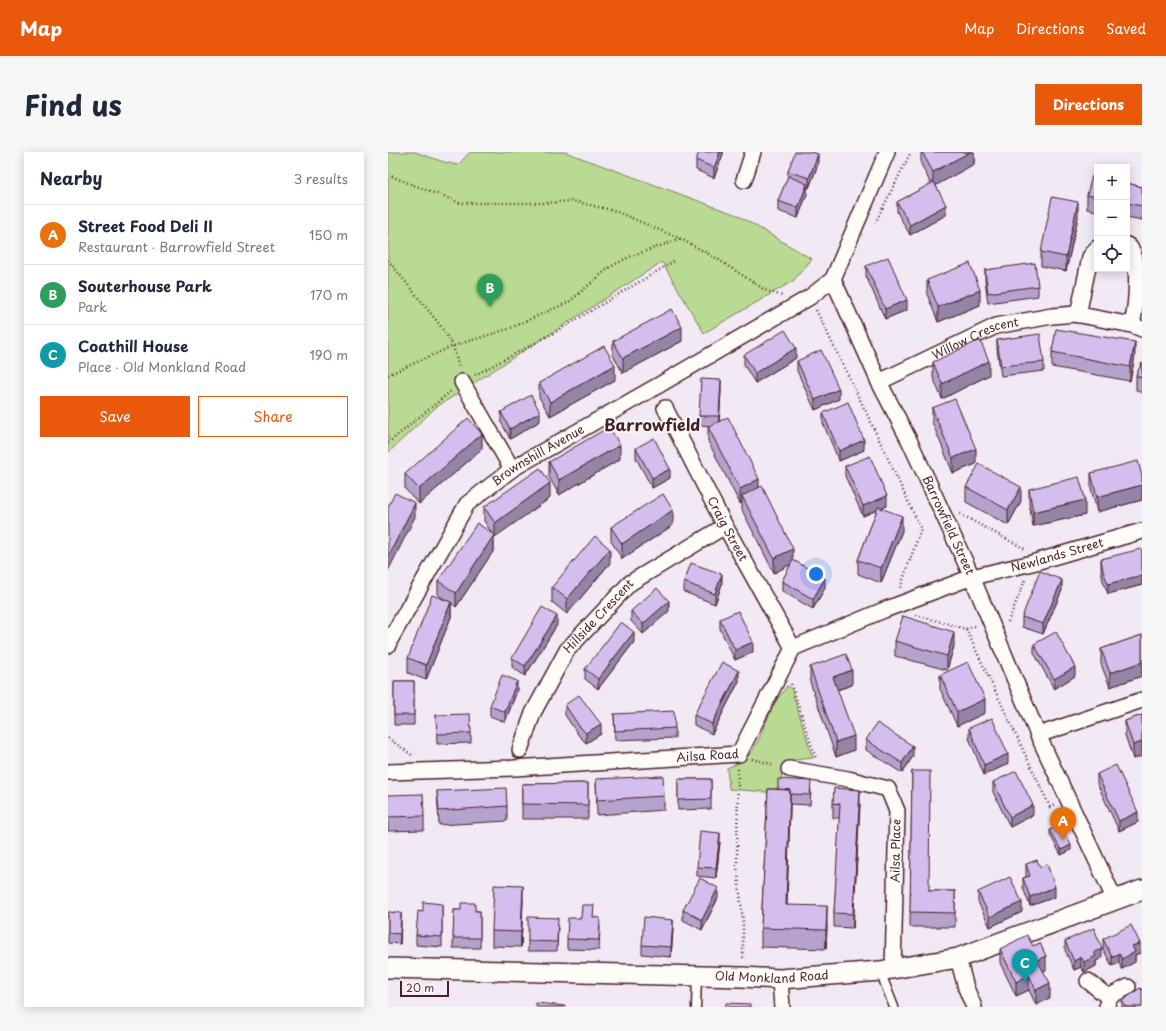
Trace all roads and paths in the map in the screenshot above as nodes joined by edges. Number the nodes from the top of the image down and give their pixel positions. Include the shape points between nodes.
1 (753, 152) edge
2 (887, 152) edge
3 (388, 175) edge
4 (744, 180) dead end
5 (681, 239) junction
6 (1130, 246) edge
7 (1094, 252) edge
8 (388, 260) edge
9 (676, 260) dead end
10 (833, 279) junction
11 (804, 300) junction
12 (1078, 315) junction
13 (1137, 327) edge
14 (453, 346) junction
15 (388, 375) edge
16 (462, 382) junction
17 (879, 382) junction
18 (665, 408) dead end
19 (388, 443) edge
20 (512, 468) junction
21 (725, 526) junction
22 (1142, 531) edge
23 (1032, 563) junction
24 (972, 577) junction
25 (892, 607) junction
26 (990, 619) junction
27 (966, 629) junction
28 (389, 641) edge
29 (1000, 643) junction
30 (793, 648) junction
31 (785, 664) junction
32 (1142, 700) edge
33 (1038, 735) junction
34 (520, 750) dead end
35 (741, 750) junction
36 (788, 769) joint
37 (388, 772) edge
38 (821, 774) junction
39 (1068, 798) junction
40 (1142, 890) edge
41 (1115, 900) junction
42 (958, 958) junction
43 (388, 968) edge
44 (886, 970) junction
45 (697, 976) junction
46 (742, 977) junction
47 (780, 979) junction
48 (1088, 981) dead end
49 (1128, 987) dead end
50 (1108, 1002) edge
51 (696, 1007) edge
52 (782, 1007) edge
53 (894, 1007) edge
54 (974, 1007) edge

1 - 4 street
2 - 10 street
3 - 5 path via 460,203 573,201 615,211
5 - 11 path via 765,290
5 - 14 path via 629,257 610,267 569,302 508,328
6 - 13 street, Willow Crescent via 1138,256 1141,270
7 - 12 street via 1090,258
8 - 14 path via 440,324
9 - 16 path via 552,334
10 - 11 street, Brownshill Avenue
10 - 17 street, Barrowfield Street
11 - 20 street, Brownshill Avenue
11 - 25 path via 827,329 921,529
12 - 13 street, Willow Crescent
12 - 17 street, Willow Crescent via 1052,316 996,326
14 - 15 path
14 - 16 path
16 - 19 path
16 - 20 street
17 - 24 street, Barrowfield Street via 910,442
18 - 21 street, Craig Street
20 - 28 street, Brownshill Avenue via 467,504
21 - 30 street, Craig Street
21 - 34 street, Hillside Crescent via 630,583 567,650 533,713
22 - 23 street, Newlands Street
23 - 24 street, Newlands Street
23 - 29 path
24 - 25 street
24 - 26 street, Barrowfield Street
25 - 27 path
25 - 30 street
26 - 27 path
26 - 29 street, Barrowfield Street
27 - 39 path via 1050,807
29 - 33 street, Barrowfield Street
30 - 31 street, Ailsa Road
31 - 35 street, Ailsa Road
31 - 38 path
32 - 33 street
33 - 39 street, Barrowfield Street
35 - 36 path via 749,758
35 - 37 street, Ailsa Road via 522,767
35 - 46 path via 737,866 744,922
36 - 38 street, Ailsa Place
38 - 44 street, Ailsa Place via 888,789 897,811
39 - 41 street, Barrowfield Street
40 - 41 street, Old Monkland Road
41 - 42 street, Old Monkland Road
42 - 44 street, Old Monkland Road
42 - 54 street
43 - 45 street, Old Monkland Road
44 - 47 street, Old Monkland Road
44 - 53 lane
45 - 46 street, Old Monkland Road
45 - 51 lane
46 - 47 street, Old Monkland Road
47 - 52 street
48 - 50 street
49 - 50 street

